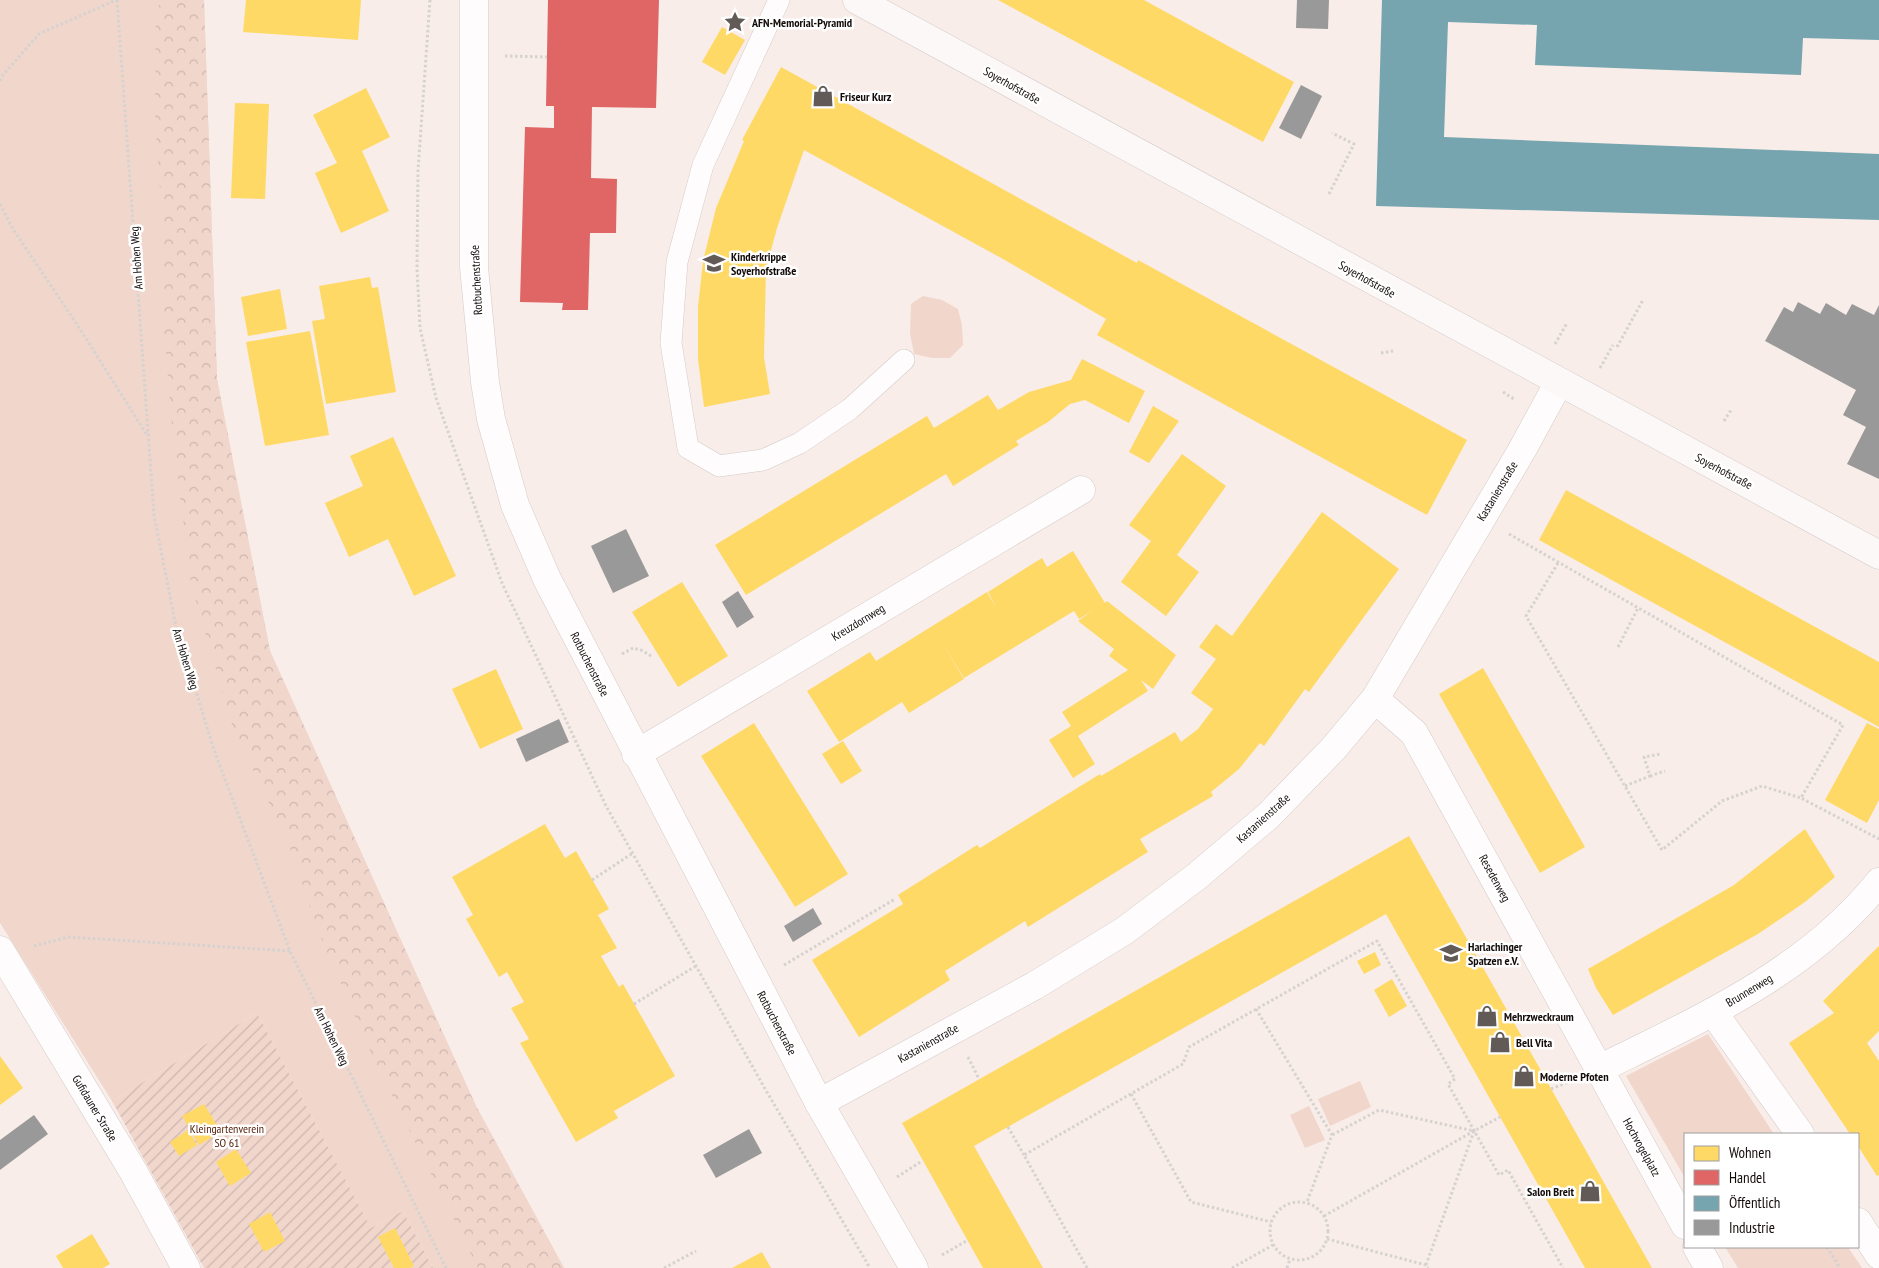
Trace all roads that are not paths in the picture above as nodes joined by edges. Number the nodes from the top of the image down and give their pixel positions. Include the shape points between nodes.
1 (474, 0) edge
2 (779, 0) edge
3 (857, 0) edge
4 (904, 360) dead end
5 (1559, 382) junction
6 (1081, 490) dead end
7 (1879, 556) edge
8 (1375, 699) junction
9 (636, 754) junction
10 (1879, 882) edge
11 (1, 953) edge
12 (1713, 1012) junction
13 (1599, 1069) junction
14 (819, 1103) junction
15 (1799, 1133) edge
16 (1684, 1223) edge
17 (1859, 1224) edge
18 (1699, 1248) edge
19 (1879, 1255) edge
20 (186, 1268) edge
21 (914, 1268) edge
22 (1709, 1268) edge

1 - 9 street, Rotbuchenstraße via 474,267 491,419 515,505 546,579
2 - 4 lane via 703,165 677,262 671,343 688,448 719,466 763,460 800,443 850,409
3 - 5 main road, Soyerhofstraße
5 - 7 main road, Soyerhofstraße
5 - 8 street, Kastanienstraße
6 - 9 street, Kreuzdornweg
8 - 13 street, Resedenweg via 1414,733
8 - 14 street, Kastanienstraße via 1333,749 1268,816 1196,877 1124,931 1034,986
9 - 14 street, Rotbuchenstraße
10 - 12 street, Brunnenweg via 1811,950
11 - 20 street, Gufidauner Straße via 134,1171
12 - 13 street, Brunnenweg
12 - 15 street
13 - 16 street, Hochvogelplatz
14 - 21 street, Rotbuchenstraße
17 - 19 street
18 - 22 street

